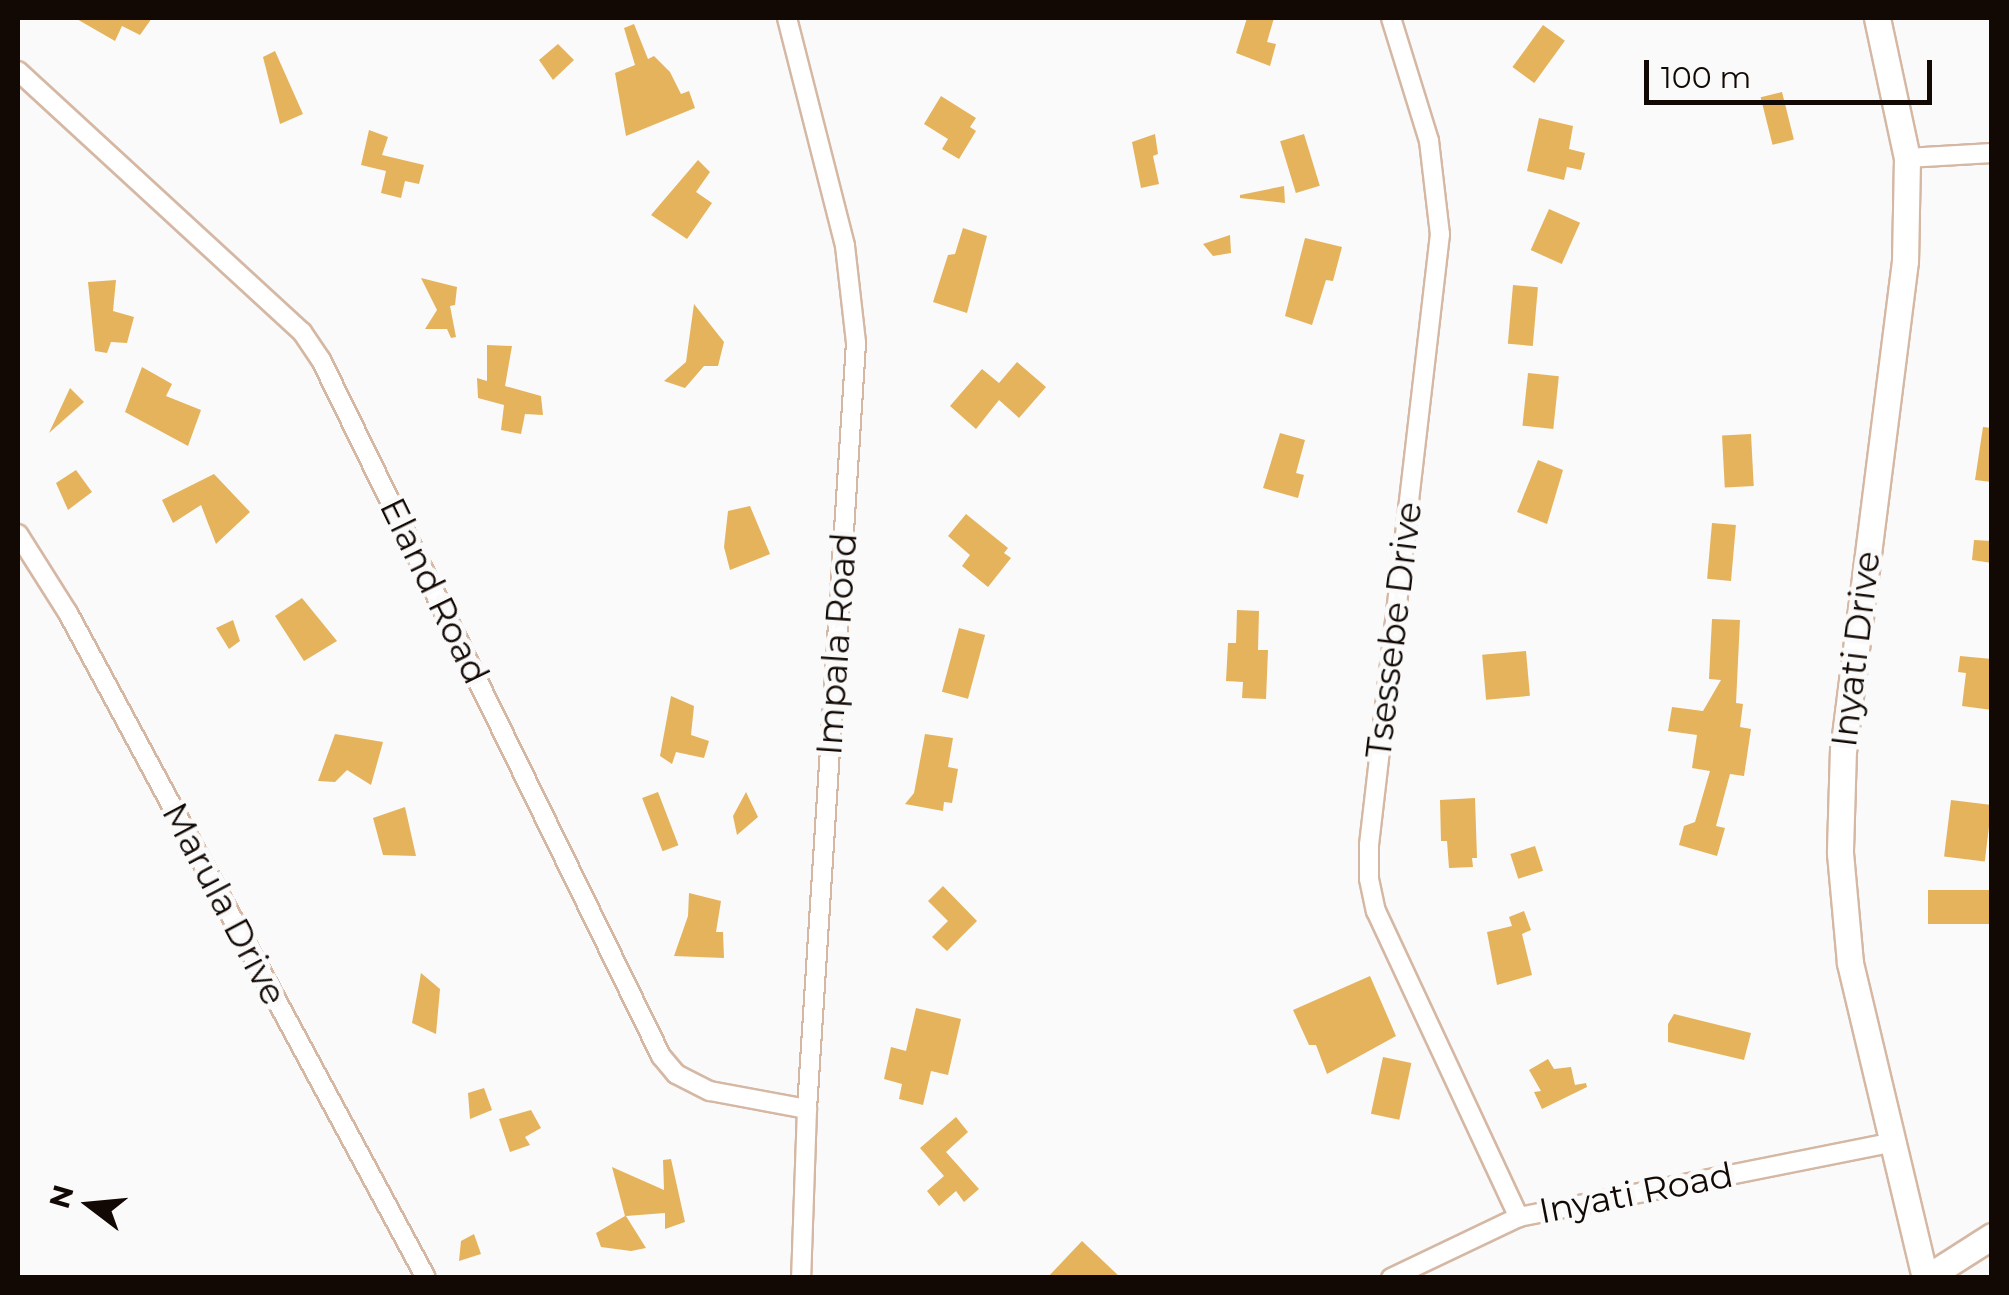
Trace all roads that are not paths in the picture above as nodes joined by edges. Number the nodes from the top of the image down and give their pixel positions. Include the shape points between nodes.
1 (787, 18) edge
2 (1391, 18) edge
3 (1877, 18) edge
4 (18, 71) edge
5 (1992, 152) edge
6 (1907, 158) junction
7 (18, 534) edge
8 (807, 1108) junction
9 (1892, 1142) junction
10 (1518, 1217) junction
11 (1992, 1236) edge
12 (426, 1278) edge
13 (801, 1278) edge
14 (1391, 1278) edge
15 (1926, 1278) edge

1 - 8 street, Impala Road via 845,246 856,344
2 - 10 street, Tsessebe Drive via 1428,142 1440,234 1369,879 1376,911
3 - 6 street, Inyati Drive
4 - 8 street, Eland Road via 302,332 321,360 661,1056 676,1074 710,1092
5 - 6 street
6 - 9 street, Inyati Drive via 1905,261 1842,749 1840,836 1850,963
7 - 12 street, Marula Drive via 68,613
8 - 13 street, Impala Road
9 - 10 street, Inyati Road
9 - 15 street, Inyati Drive
10 - 14 street, Inyati Road
11 - 15 street

